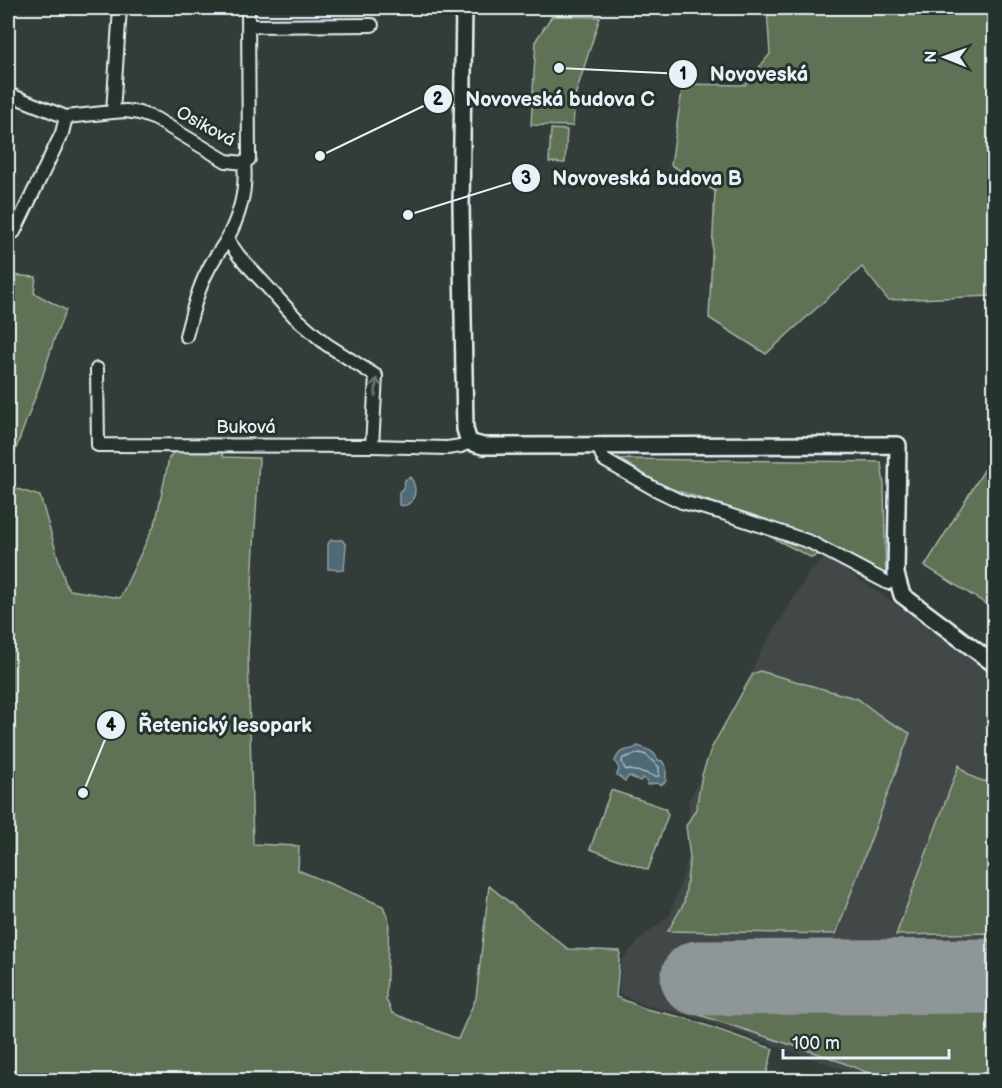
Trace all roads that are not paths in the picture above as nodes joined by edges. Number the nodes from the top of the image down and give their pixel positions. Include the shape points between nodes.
1 (120, 8) edge
2 (248, 8) edge
3 (464, 8) edge
4 (372, 25) dead end
5 (248, 26) junction
6 (8, 94) edge
7 (113, 112) junction
8 (66, 117) junction
9 (244, 163) junction
10 (14, 232) dead end
11 (227, 239) junction
12 (186, 336) dead end
13 (97, 369) dead end
14 (469, 442) junction
15 (372, 446) junction
16 (598, 446) junction
17 (888, 584) dead end
18 (994, 664) edge

1 - 7 street
2 - 5 street, Osiková
3 - 14 street via 461,205 464,418
4 - 5 street
5 - 9 street, Osiková via 249,159
6 - 8 street
7 - 8 street, Osiková
7 - 9 street, Osiková via 126,111 156,119 226,161
8 - 10 street
9 - 11 street via 245,191
11 - 12 street via 196,297
15 -> 11 street via 376,376 326,344 296,317
13 - 15 street, Buková via 98,445
14 - 15 street, Buková via 456,448
14 - 16 street via 483,446
16 - 17 street via 604,460 682,502 810,542
16 - 18 street via 898,445 896,574 902,595

